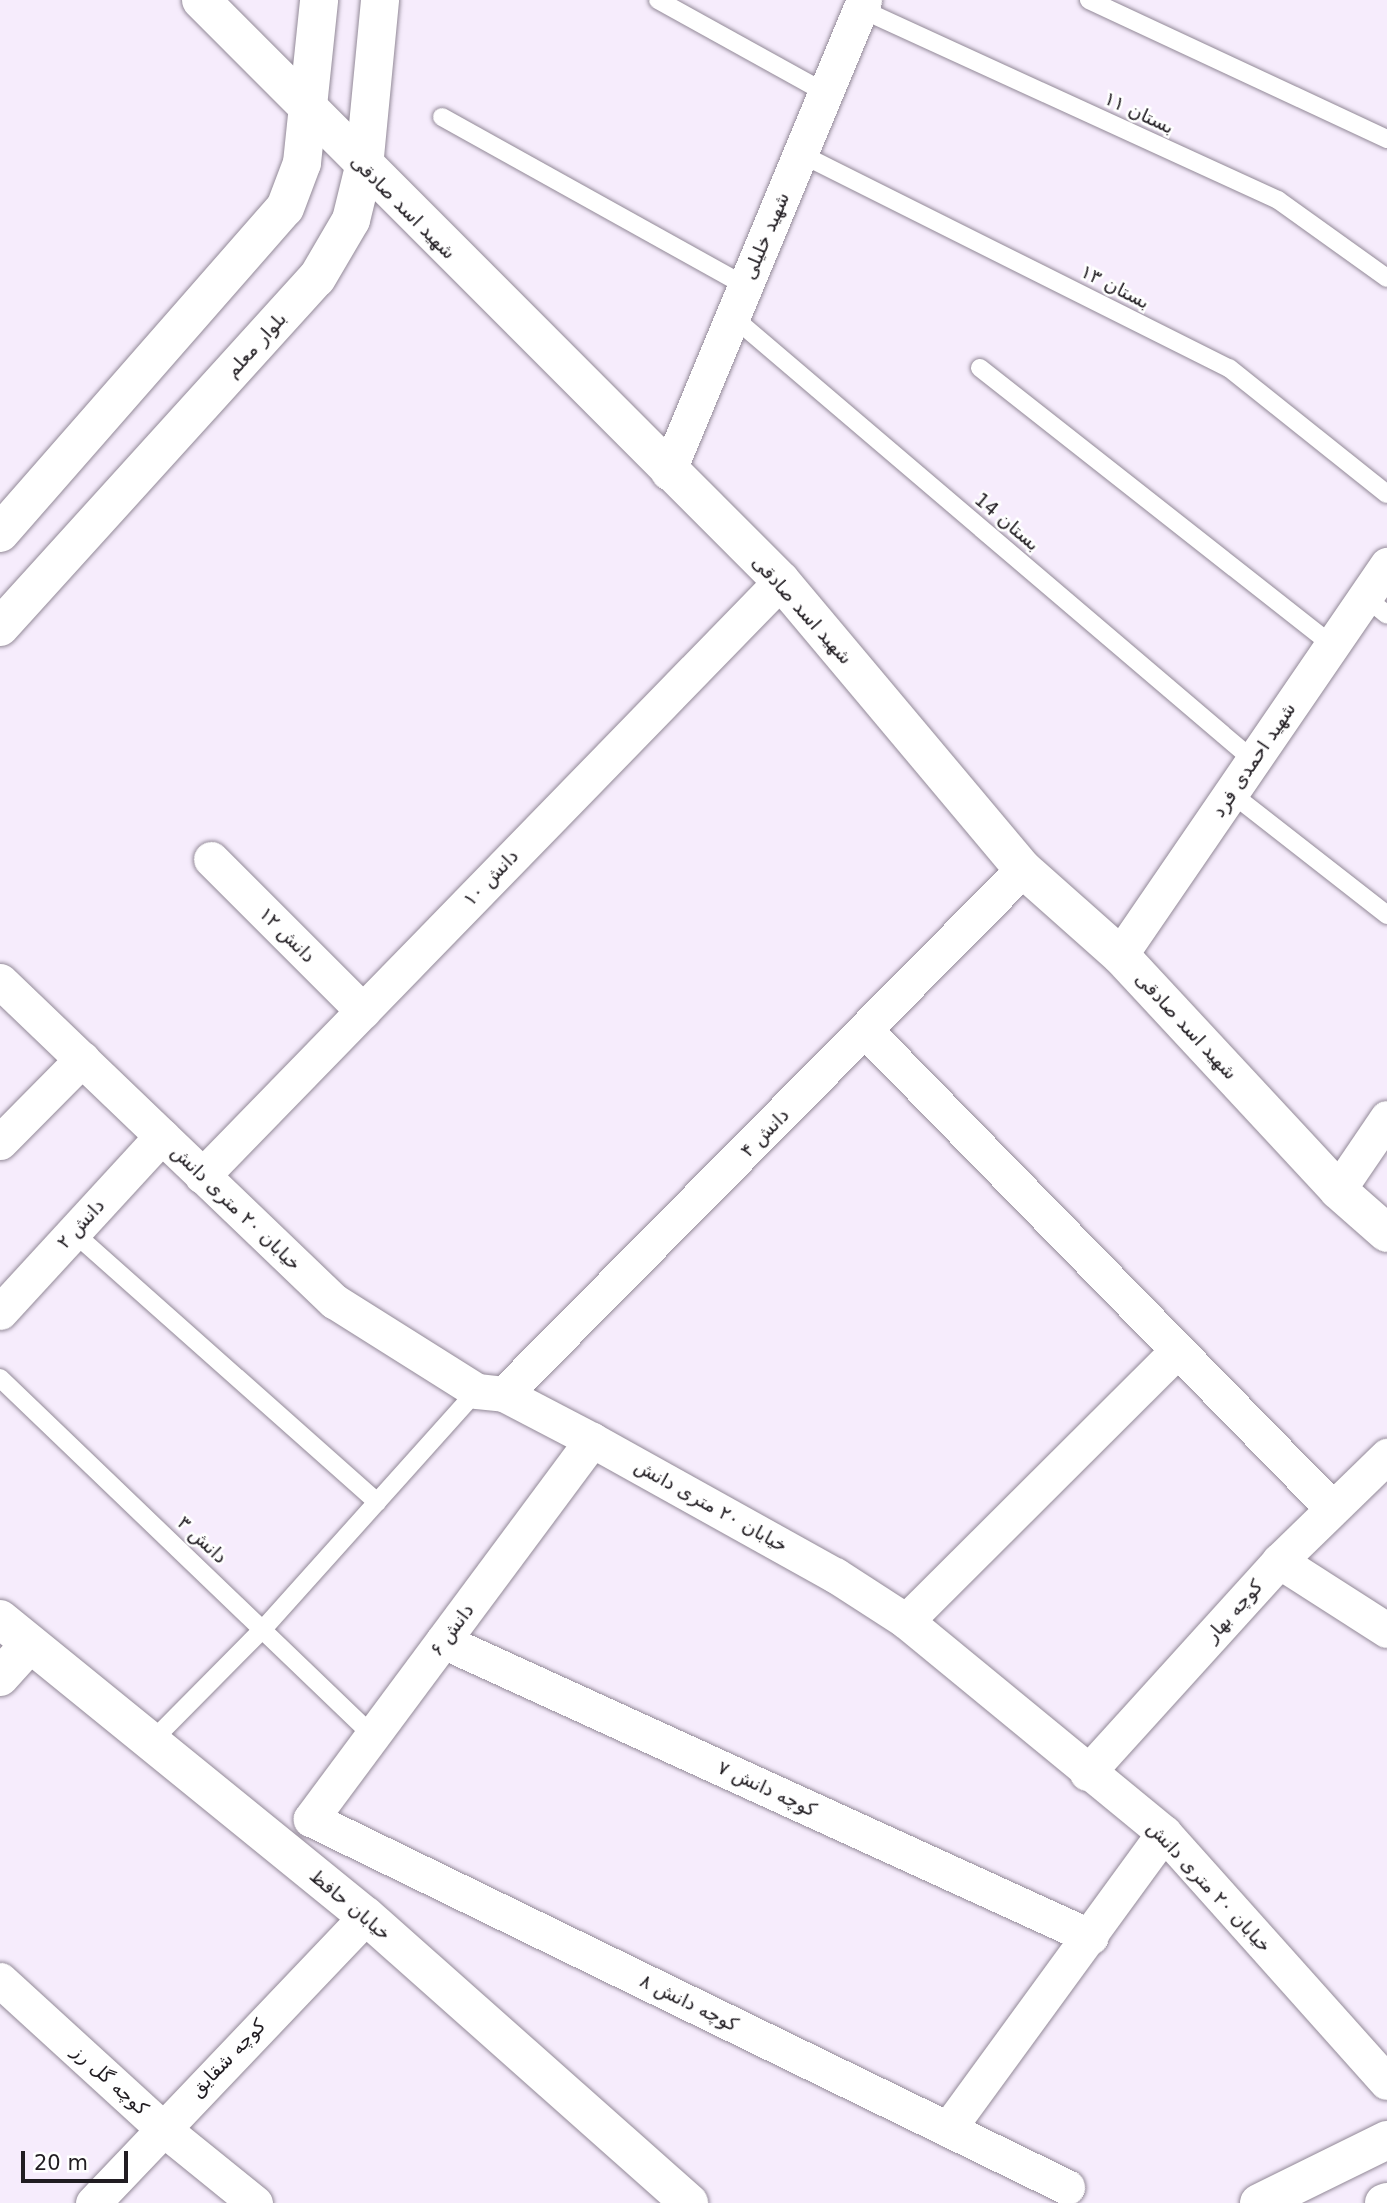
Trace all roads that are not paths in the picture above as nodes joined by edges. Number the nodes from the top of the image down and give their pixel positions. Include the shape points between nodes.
1 (201, 0) edge
2 (318, 0) edge
3 (380, 0) edge
4 (659, 0) edge
5 (1089, 0) edge
6 (862, 4) edge
7 (826, 93) junction
8 (310, 110) junction
9 (442, 117) dead end
10 (1387, 139) edge
11 (801, 154) junction
12 (364, 167) junction
13 (1387, 278) edge
14 (739, 301) junction
15 (980, 368) dead end
16 (668, 472) junction
17 (1387, 494) edge
18 (0, 533) edge
19 (1387, 565) edge
20 (781, 581) junction
21 (1376, 606) edge
22 (0, 627) edge
23 (1332, 645) junction
24 (1253, 760) junction
25 (1231, 793) junction
26 (211, 859) dead end
27 (1023, 869) junction
28 (1387, 915) edge
29 (1120, 955) junction
30 (0, 981) edge
31 (363, 1011) junction
32 (867, 1032) junction
33 (82, 1059) junction
34 (1387, 1118) edge
35 (162, 1136) junction
36 (0, 1142) edge
37 (202, 1176) junction
38 (1338, 1190) junction
39 (73, 1232) junction
40 (1387, 1233) edge
41 (0, 1312) edge
42 (1176, 1352) junction
43 (0, 1378) edge
44 (490, 1392) junction
45 (592, 1440) junction
46 (1387, 1456) edge
47 (377, 1502) junction
48 (1332, 1508) junction
49 (1279, 1561) junction
50 (0, 1619) edge
51 (906, 1621) junction
52 (264, 1628) junction
53 (1387, 1630) edge
54 (443, 1641) junction
55 (28, 1646) junction
56 (0, 1677) edge
57 (373, 1736) junction
58 (150, 1743) junction
59 (1087, 1773) junction
60 (311, 1819) joint
61 (1164, 1833) junction
62 (366, 1916) junction
63 (1091, 1937) junction
64 (0, 1980) edge
65 (1387, 2082) edge
66 (161, 2127) junction
67 (948, 2129) junction
68 (1387, 2140) edge
69 (1066, 2187) dead end
70 (93, 2203) edge
71 (255, 2203) edge
72 (690, 2203) edge
73 (1259, 2203) edge

1 - 8 street, شهید اسد صادقی
2 - 8 street
3 - 12 street, بلوار معلم
4 - 7 lane
5 - 10 lane
6 - 7 street, شهید خلیلی
6 - 13 lane, بستان ۱۱ via 1278,200
7 - 11 street, شهید خلیلی
8 - 12 street, شهید اسد صادقی
8 - 18 street via 302,163 285,208
9 - 14 lane, بستان 14
11 - 14 street, شهید خلیلی
11 - 17 lane, بستان ۱۳ via 1229,368
12 - 16 street, شهید اسد صادقی
12 - 22 street, بلوار معلم via 351,220 317,278
14 - 16 street, شهید خلیلی
14 - 24 lane, بستان 14
15 - 23 lane
16 - 20 street, شهید اسد صادقی
19 - 21 street, شهید احمدی فرد
20 - 27 street, شهید اسد صادقی
20 - 31 street, دانش ۱۰
21 - 23 street, شهید احمدی فرد
23 - 24 street, شهید احمدی فرد
24 - 25 street, شهید احمدی فرد
25 - 28 lane
25 - 29 street, شهید احمدی فرد
26 - 31 street, دانش ۱۲
27 - 29 street, شهید اسد صادقی
27 - 32 street, دانش ۴
29 - 38 street, شهید اسد صادقی
30 - 33 street, خیابان ۲۰ متری دانش
31 - 37 street, دانش ۱۰
32 - 42 street
32 - 44 street, دانش ۴
33 - 35 street, خیابان ۲۰ متری دانش
33 - 36 street
34 - 38 street
35 - 37 street, خیابان ۲۰ متری دانش
35 - 39 street, دانش ۲
37 - 44 street, خیابان ۲۰ متری دانش via 334,1301
38 - 40 street, شهید اسد صادقی
39 - 41 street, دانش ۲
39 - 47 lane
42 - 48 street
42 - 51 street
43 - 52 lane, دانش ۳
44 - 45 street, خیابان ۲۰ متری دانش
44 - 47 lane
45 - 51 street, خیابان ۲۰ متری دانش via 835,1575
45 - 54 street, دانش ۶
46 - 48 street, کوچه بهار
47 - 52 lane
48 - 49 street, کوچه بهار
49 - 53 street
49 - 59 street, کوچه بهار
50 - 55 street, خیابان حافظ
51 - 59 street, خیابان ۲۰ متری دانش
52 - 57 lane, دانش ۳
52 - 58 lane
54 - 57 street, دانش ۶
54 - 63 street, کوچه دانش ۷
55 - 56 street
55 - 58 street, خیابان حافظ
57 - 60 street, دانش ۶
58 - 62 street, خیابان حافظ
59 - 61 street, خیابان ۲۰ متری دانش
60 - 67 street, کوچه دانش ۸
61 - 63 street
61 - 65 street, خیابان ۲۰ متری دانش
62 - 66 street, کوچه شقایق
62 - 72 street, خیابان حافظ
63 - 67 street
64 - 66 street, کوچه گل رز
66 - 70 street, کوچه شقایق
66 - 71 street, کوچه گل رز
67 - 69 street, کوچه دانش ۸
68 - 73 street

